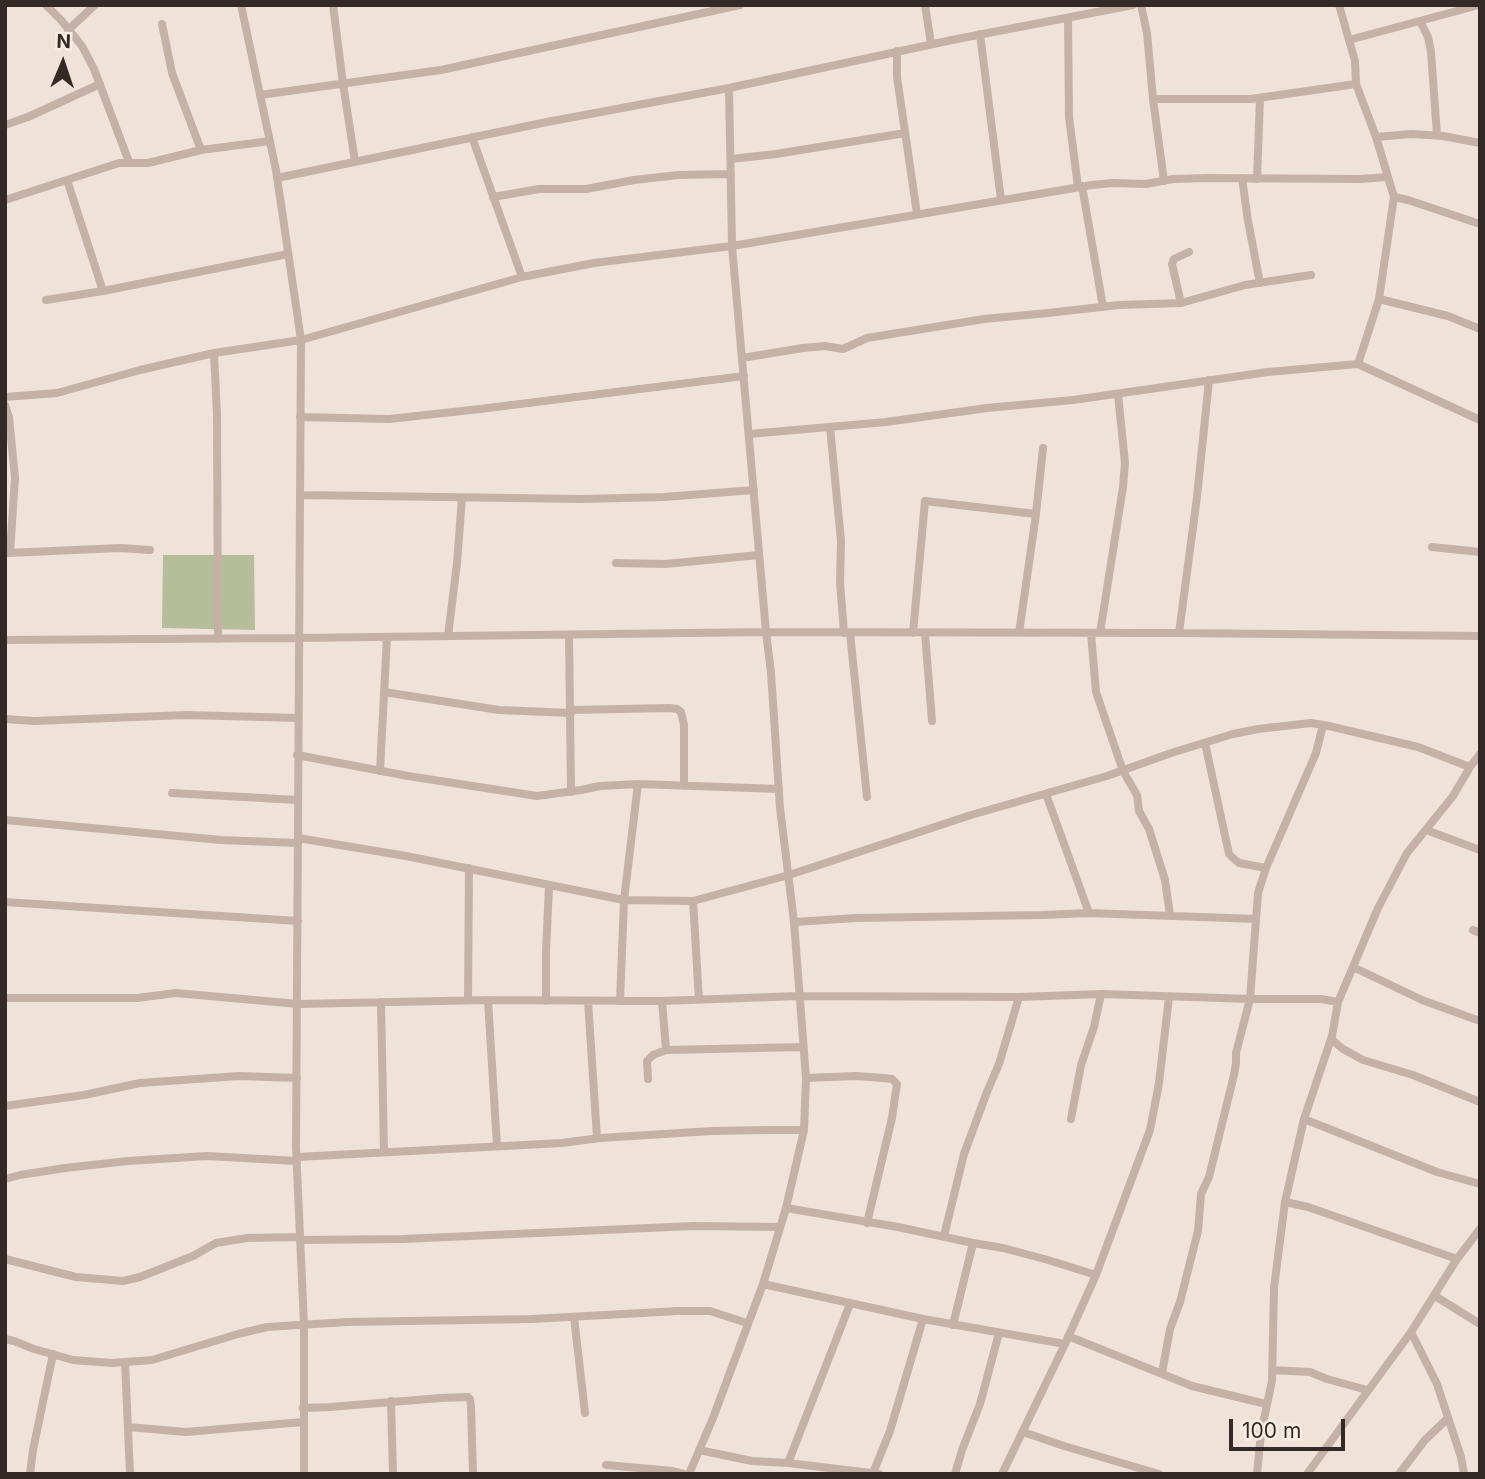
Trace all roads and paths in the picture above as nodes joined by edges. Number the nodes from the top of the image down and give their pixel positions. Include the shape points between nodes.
1 (46, 5) edge
2 (95, 5) edge
3 (241, 5) edge
4 (334, 5) edge
5 (740, 5) edge
6 (925, 5) edge
7 (1133, 5) edge
8 (1141, 5) edge
9 (1339, 5) edge
10 (1479, 5) edge
11 (1085, 10) edge
12 (1068, 18) junction
13 (1420, 21) junction
14 (162, 23) dead end
15 (68, 30) junction
16 (980, 34) junction
17 (1349, 40) junction
18 (931, 44) junction
19 (897, 51) junction
20 (100, 84) junction
21 (343, 84) junction
22 (1356, 84) junction
23 (729, 89) junction
24 (260, 95) junction
25 (1260, 98) junction
26 (1153, 99) junction
27 (5, 125) edge
28 (905, 132) junction
29 (1437, 135) junction
30 (471, 137) junction
31 (1376, 137) junction
32 (270, 141) junction
33 (1480, 143) edge
34 (201, 150) junction
35 (730, 159) junction
36 (355, 161) junction
37 (130, 162) junction
38 (731, 174) junction
39 (1388, 177) junction
40 (277, 178) junction
41 (1242, 178) junction
42 (1257, 178) junction
43 (67, 180) junction
44 (1164, 181) junction
45 (1080, 186) junction
46 (493, 197) junction
47 (1394, 197) junction
48 (5, 200) edge
49 (1001, 200) junction
50 (917, 214) junction
51 (1480, 224) edge
52 (732, 246) junction
53 (1189, 253) dead end
54 (288, 254) junction
55 (1311, 275) dead end
56 (522, 276) junction
57 (1260, 283) junction
58 (103, 291) junction
59 (1379, 299) junction
60 (46, 300) dead end
61 (1181, 303) junction
62 (1103, 307) junction
63 (1480, 329) edge
64 (301, 340) junction
65 (214, 353) junction
66 (742, 358) junction
67 (1358, 364) junction
68 (744, 376) junction
69 (1209, 380) junction
70 (1118, 394) junction
71 (5, 397) edge
72 (5, 405) edge
73 (300, 417) junction
74 (1480, 420) edge
75 (830, 427) junction
76 (749, 435) junction
77 (1043, 448) dead end
78 (754, 490) junction
79 (300, 495) junction
80 (462, 498) junction
81 (1036, 514) junction
82 (1432, 547) dead end
83 (150, 550) dead end
84 (1480, 552) edge
85 (8, 553) edge
86 (759, 555) junction
87 (616, 564) dead end
88 (766, 632) junction
89 (847, 633) junction
90 (913, 633) junction
91 (925, 633) junction
92 (1019, 633) junction
93 (1096, 633) junction
94 (1179, 633) junction
95 (569, 635) junction
96 (447, 636) junction
97 (1480, 636) edge
98 (387, 637) junction
99 (298, 638) junction
100 (218, 639) junction
101 (5, 640) edge
102 (384, 692) junction
103 (571, 711) junction
104 (298, 718) junction
105 (5, 719) edge
106 (932, 721) dead end
107 (1323, 725) junction
108 (1205, 743) junction
109 (1480, 754) edge
110 (298, 755) junction
111 (1470, 766) junction
112 (380, 771) junction
113 (1123, 771) junction
114 (638, 784) junction
115 (684, 786) junction
116 (779, 789) junction
117 (571, 792) junction
118 (172, 793) dead end
119 (1046, 793) junction
120 (867, 797) dead end
121 (298, 800) junction
122 (5, 820) edge
123 (1426, 830) junction
124 (298, 841) junction
125 (1480, 850) edge
126 (469, 868) junction
127 (1266, 868) junction
128 (789, 875) junction
129 (549, 886) junction
130 (624, 900) junction
131 (693, 901) junction
132 (5, 902) edge
133 (1089, 913) junction
134 (1170, 915) junction
135 (1256, 919) junction
136 (298, 921) junction
137 (794, 922) junction
138 (1353, 967) junction
139 (1101, 994) junction
140 (799, 996) junction
141 (1019, 997) junction
142 (1169, 997) junction
143 (5, 998) edge
144 (1250, 999) junction
145 (468, 1000) junction
146 (488, 1000) junction
147 (699, 1000) junction
148 (546, 1001) junction
149 (588, 1001) junction
150 (620, 1001) junction
151 (662, 1001) junction
152 (381, 1002) junction
153 (1338, 1002) junction
154 (298, 1004) junction
155 (1480, 1021) edge
156 (1331, 1039) junction
157 (803, 1047) junction
158 (666, 1050) junction
159 (297, 1078) junction
160 (806, 1078) junction
161 (648, 1079) dead end
162 (1480, 1102) edge
163 (5, 1106) edge
164 (1071, 1119) dead end
165 (1304, 1119) junction
166 (804, 1130) junction
167 (597, 1138) junction
168 (496, 1146) junction
169 (384, 1152) junction
170 (297, 1159) junction
171 (5, 1179) edge
172 (1480, 1184) edge
173 (1285, 1202) junction
174 (786, 1208) junction
175 (867, 1223) junction
176 (780, 1227) junction
177 (1480, 1229) edge
178 (944, 1236) junction
179 (300, 1239) junction
180 (974, 1243) junction
181 (5, 1258) edge
182 (1457, 1259) junction
183 (1097, 1275) junction
184 (763, 1284) junction
185 (1434, 1296) junction
186 (850, 1304) junction
187 (574, 1317) junction
188 (923, 1319) junction
189 (747, 1323) junction
190 (1480, 1324) edge
191 (304, 1325) junction
192 (953, 1325) junction
193 (1411, 1332) junction
194 (999, 1333) junction
195 (5, 1339) edge
196 (1067, 1340) junction
197 (53, 1354) junction
198 (125, 1362) junction
199 (1272, 1370) junction
200 (1162, 1373) junction
201 (1367, 1390) junction
202 (391, 1401) junction
203 (1266, 1404) junction
204 (303, 1408) junction
205 (585, 1413) dead end
206 (1448, 1418) junction
207 (303, 1422) junction
208 (128, 1427) junction
209 (1023, 1432) junction
210 (699, 1450) junction
211 (788, 1463) junction
212 (606, 1465) dead end
213 (820, 1470) edge
214 (873, 1473) edge
215 (30, 1474) edge
216 (130, 1474) edge
217 (304, 1474) edge
218 (393, 1474) edge
219 (473, 1474) edge
220 (687, 1474) edge
221 (879, 1474) edge
222 (955, 1474) edge
223 (1002, 1474) edge
224 (1159, 1474) edge
225 (1257, 1474) edge
226 (1307, 1474) edge
227 (1399, 1474) edge
228 (1464, 1474) edge

1 - 15 street
2 - 15 street
3 - 24 street
4 - 21 street
5 - 21 street via 441,69
6 - 18 street
7 - 11 street
8 - 26 street
9 - 17 street
10 - 13 street
11 - 12 street
12 - 16 street
12 - 45 street via 1069,117
13 - 17 street
13 - 29 street via 1431,52
14 - 34 street via 172,73
15 - 20 street via 82,46
16 - 18 street
16 - 49 street
17 - 22 street
18 - 19 street
19 - 23 street
19 - 28 street
20 - 27 street
20 - 37 street
21 - 24 street
21 - 36 street
22 - 25 street
22 - 31 street
23 - 30 street
23 - 35 street
24 - 32 street
25 - 26 street
25 - 42 street
26 - 44 street
28 - 35 street
28 - 50 street
29 - 31 street
29 - 33 street
30 - 36 street
30 - 46 street
31 - 39 street
32 - 34 street
32 - 40 street
34 - 37 street via 148,163
35 - 38 street
36 - 40 street
37 - 43 street
38 - 46 street via 634,180 586,189 539,189
38 - 52 street
39 - 42 street
39 - 47 street
40 - 54 street
41 - 42 street
41 - 44 street
41 - 57 street
43 - 48 street
43 - 58 street
44 - 45 street
45 - 49 street
45 - 62 street
46 - 56 street
47 - 51 street
47 - 59 street
49 - 50 street
50 - 52 street
52 - 56 street
52 - 66 street
53 - 61 street via 1172,264
54 - 58 street
54 - 64 street
55 - 57 street
56 - 64 street
57 - 61 street
58 - 60 street
59 - 63 street
59 - 67 street
61 - 62 street
62 - 66 street via 984,319 867,338 843,349 825,346
64 - 65 street
64 - 73 street
65 - 71 street via 57,393
65 - 100 street
66 - 68 street
67 - 69 street
67 - 74 street
68 - 73 street via 389,419
68 - 76 street
69 - 70 street
69 - 94 street
70 - 75 street
70 - 93 street via 1124,475
72 - 85 street via 15,478
73 - 79 street
75 - 76 street
75 - 89 street
76 - 78 street
77 - 81 street
78 - 80 street via 596,499
78 - 86 street
79 - 80 street
79 - 99 street
80 - 96 street
81 - 90 street via 925,501
81 - 92 street
82 - 84 street
83 - 85 street
86 - 87 street
86 - 88 street
88 - 89 street
88 - 95 street
88 - 116 street
89 - 90 street
89 - 120 street
90 - 91 street
91 - 92 street
91 - 106 street
92 - 93 street
93 - 94 street
93 - 113 street via 1096,692
94 - 97 street
95 - 96 street
95 - 103 street
96 - 98 street
98 - 99 street
98 - 102 street
99 - 100 street
99 - 104 street
100 - 101 street
102 - 103 street via 499,710
102 - 112 street
103 - 115 street via 677,709 684,724
103 - 117 street
104 - 105 street
104 - 110 street
107 - 108 street via 1258,729
107 - 111 street via 1418,747
107 - 127 street via 1316,753
108 - 113 street
108 - 127 street via 1229,854 1239,863
109 - 111 street
110 - 112 street
110 - 121 street
111 - 123 street
112 - 117 street via 537,796
113 - 119 street
113 - 134 street via 1149,830 1165,880
114 - 115 street
114 - 117 street
114 - 130 street
115 - 116 street
116 - 128 street
118 - 121 street
119 - 128 street
119 - 133 street
121 - 124 street
122 - 124 street via 222,840
123 - 125 street
123 - 138 street via 1407,853
124 - 126 street
124 - 136 street
126 - 129 street
126 - 145 street
127 - 135 street
128 - 131 street
128 - 137 street
129 - 130 street
129 - 148 street
130 - 131 street
130 - 150 street
131 - 147 street
132 - 136 street
133 - 134 street
133 - 137 street
134 - 135 street
135 - 144 street
136 - 154 street
137 - 140 street
138 - 153 street
138 - 155 street
139 - 141 street
139 - 142 street
139 - 164 street
140 - 141 street
140 - 147 street
140 - 157 street
141 - 178 street via 999,1065 964,1154
142 - 144 street
142 - 183 street via 1150,1130
143 - 154 street via 137,998 176,993
144 - 153 street
144 - 200 street
145 - 146 street
145 - 152 street
146 - 148 street
146 - 168 street
147 - 151 street
148 - 149 street
149 - 150 street
149 - 167 street
150 - 151 street
151 - 158 street
152 - 154 street
152 - 169 street
153 - 156 street
154 - 159 street
156 - 162 street via 1363,1060
156 - 165 street
157 - 158 street
157 - 160 street
158 - 161 street via 647,1061
159 - 163 street via 239,1076 140,1083
159 - 170 street
160 - 166 street
160 - 175 street via 856,1076 892,1079 897,1084
165 - 172 street via 1437,1172
165 - 173 street
166 - 167 street
166 - 174 street
167 - 168 street
168 - 169 street
169 - 170 street
170 - 171 street via 207,1156 141,1160
170 - 179 street
173 - 182 street
173 - 199 street via 1274,1288
174 - 175 street
174 - 176 street
175 - 178 street
176 - 179 street
176 - 184 street
177 - 182 street
178 - 180 street
179 - 181 street via 247,1238 216,1243 123,1282 76,1277
179 - 191 street
180 - 183 street
180 - 192 street
182 - 185 street
183 - 196 street
184 - 186 street
184 - 189 street
185 - 190 street
185 - 193 street
186 - 188 street
186 - 211 street
187 - 189 street via 710,1311
187 - 191 street
187 - 205 street
188 - 192 street
188 - 214 street
189 - 210 street
191 - 198 street via 267,1327 152,1360
191 - 204 street
192 - 194 street
193 - 201 street
193 - 206 street
194 - 196 street
194 - 222 street
195 - 197 street
196 - 200 street
196 - 209 street
197 - 198 street via 73,1360
197 - 215 street
198 - 208 street
199 - 201 street via 1310,1372
199 - 203 street
200 - 203 street via 1192,1386
201 - 226 street
202 - 204 street
202 - 218 street
202 - 219 street via 470,1399
203 - 225 street
204 - 207 street
206 - 227 street
206 - 228 street
207 - 208 street via 187,1432
207 - 217 street
208 - 216 street
209 - 223 street
209 - 224 street
210 - 211 street
210 - 220 street
211 - 213 street
212 - 220 street
213 - 214 street
214 - 221 street

